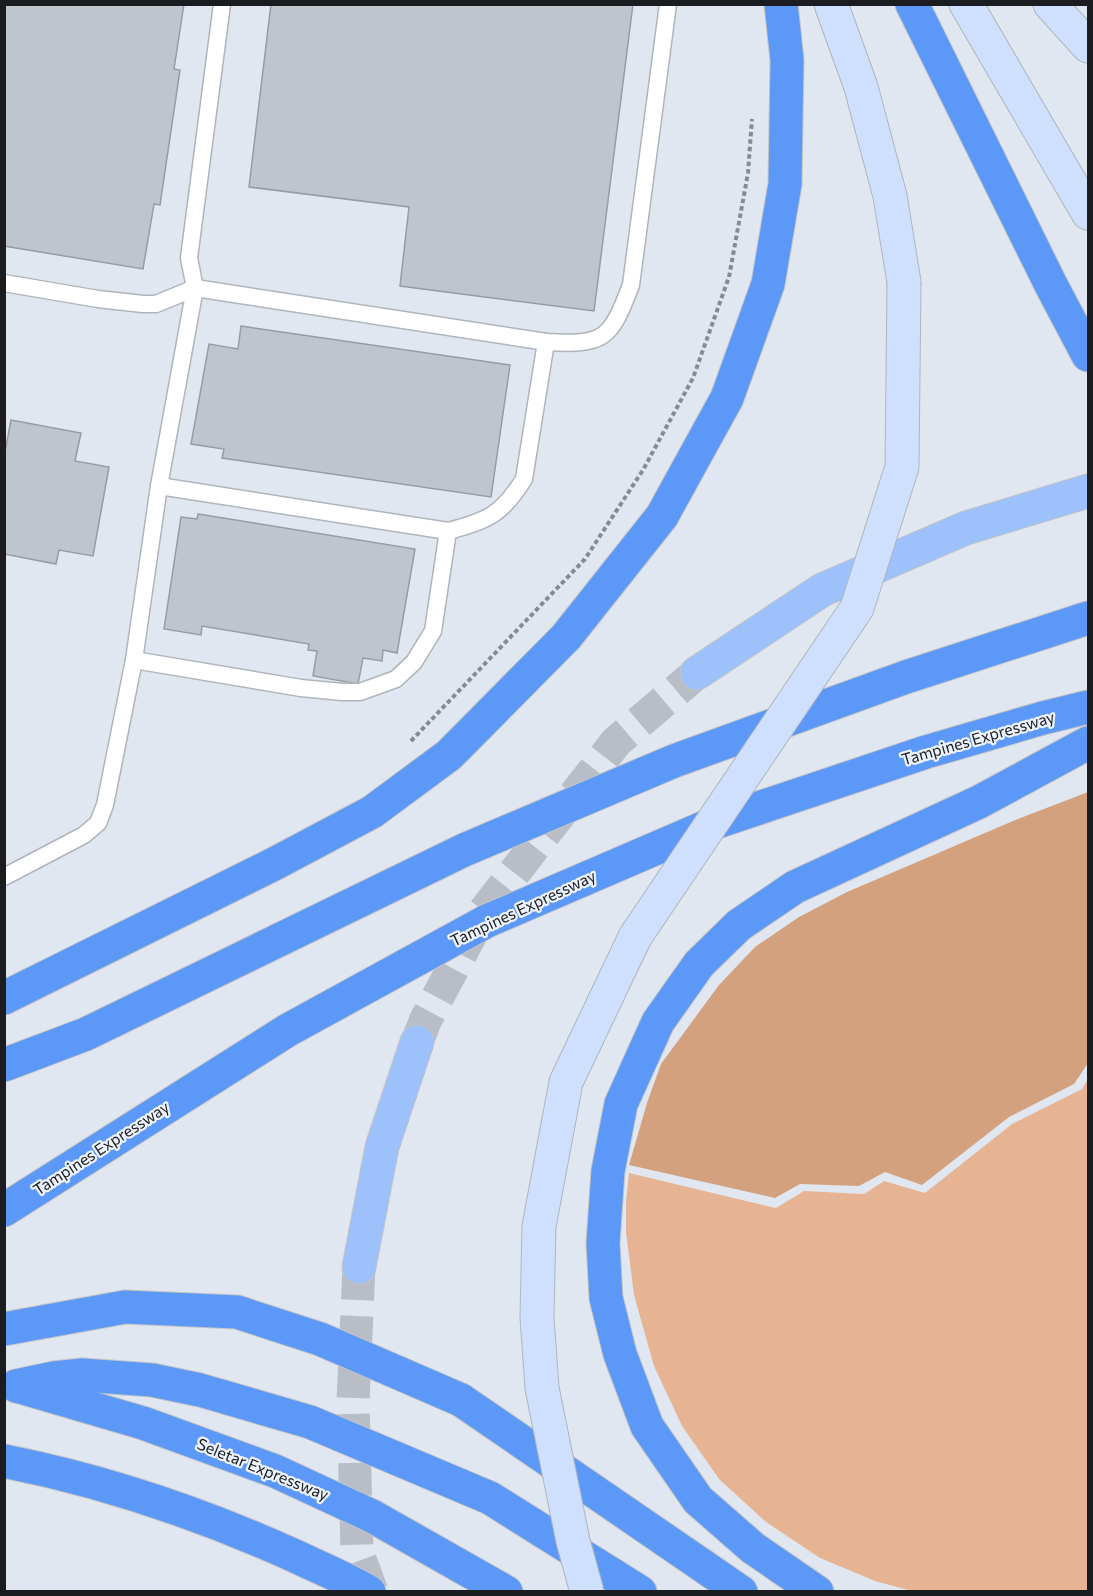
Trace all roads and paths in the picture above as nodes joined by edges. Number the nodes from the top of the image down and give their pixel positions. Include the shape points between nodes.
1 (222, 4) edge
2 (668, 4) edge
3 (781, 4) edge
4 (831, 4) edge
5 (912, 4) edge
6 (966, 4) edge
7 (1050, 4) edge
8 (1089, 46) edge
9 (753, 115) dead end
10 (1089, 213) edge
11 (4, 284) edge
12 (195, 288) junction
13 (546, 342) junction
14 (1089, 355) edge
15 (159, 486) junction
16 (1089, 491) edge
17 (448, 531) junction
18 (1089, 618) edge
19 (134, 660) junction
20 (697, 673) tunnel mouth
21 (1089, 707) edge
22 (1089, 743) edge
23 (406, 745) dead end
24 (4, 877) edge
25 (4, 998) edge
26 (417, 1042) tunnel mouth
27 (4, 1065) edge
28 (4, 1210) edge
29 (359, 1267) tunnel mouth
30 (4, 1329) edge
31 (10, 1385) edge
32 (4, 1461) edge
33 (369, 1592) edge
34 (506, 1592) edge
35 (587, 1592) edge
36 (640, 1592) edge
37 (741, 1592) edge
38 (817, 1592) edge

1 - 12 lane via 189,258
2 - 13 lane via 631,285 619,317 604,335 584,343
3 - 25 highway via 787,60 785,184 768,284 727,398 662,516 566,638 449,755 372,812
4 - 35 main road, bridge via 861,87 890,196 904,282 902,467 857,608 635,937 566,1082 539,1226 537,1317 542,1388
5 - 14 highway
6 - 10 main road
7 - 8 main road
9 - 23 path via 748,172 729,277 693,378 644,470 585,559
11 - 12 lane via 143,304 156,304
12 - 13 lane
12 - 15 lane
13 - 17 lane via 524,479 512,497 489,518
15 - 17 lane
15 - 19 lane
16 - 20 main road via 966,528 822,590
17 - 19 lane via 433,631 414,662 396,679 360,692 342,692
18 - 27 highway via 906,677 674,761 464,850 86,1034
19 - 24 lane via 98,823 84,835
21 - 28 highway, Tampines Expressway via 926,752 717,822 487,921 288,1030
22 - 38 highway via 979,802 795,887 738,925 699,964 658,1022 621,1104 608,1171 603,1243 606,1298 620,1354 647,1426 698,1500 753,1548
26 - 29 main road via 382,1147
30 - 37 highway, bridge via 125,1307 237,1312 320,1339 461,1400
31 - 34 highway, Seletar Expressway via 143,1423 275,1471 372,1516
31 - 36 highway via 82,1375 152,1380 200,1389 310,1422 490,1498
32 - 33 highway via 164,1503 256,1539

